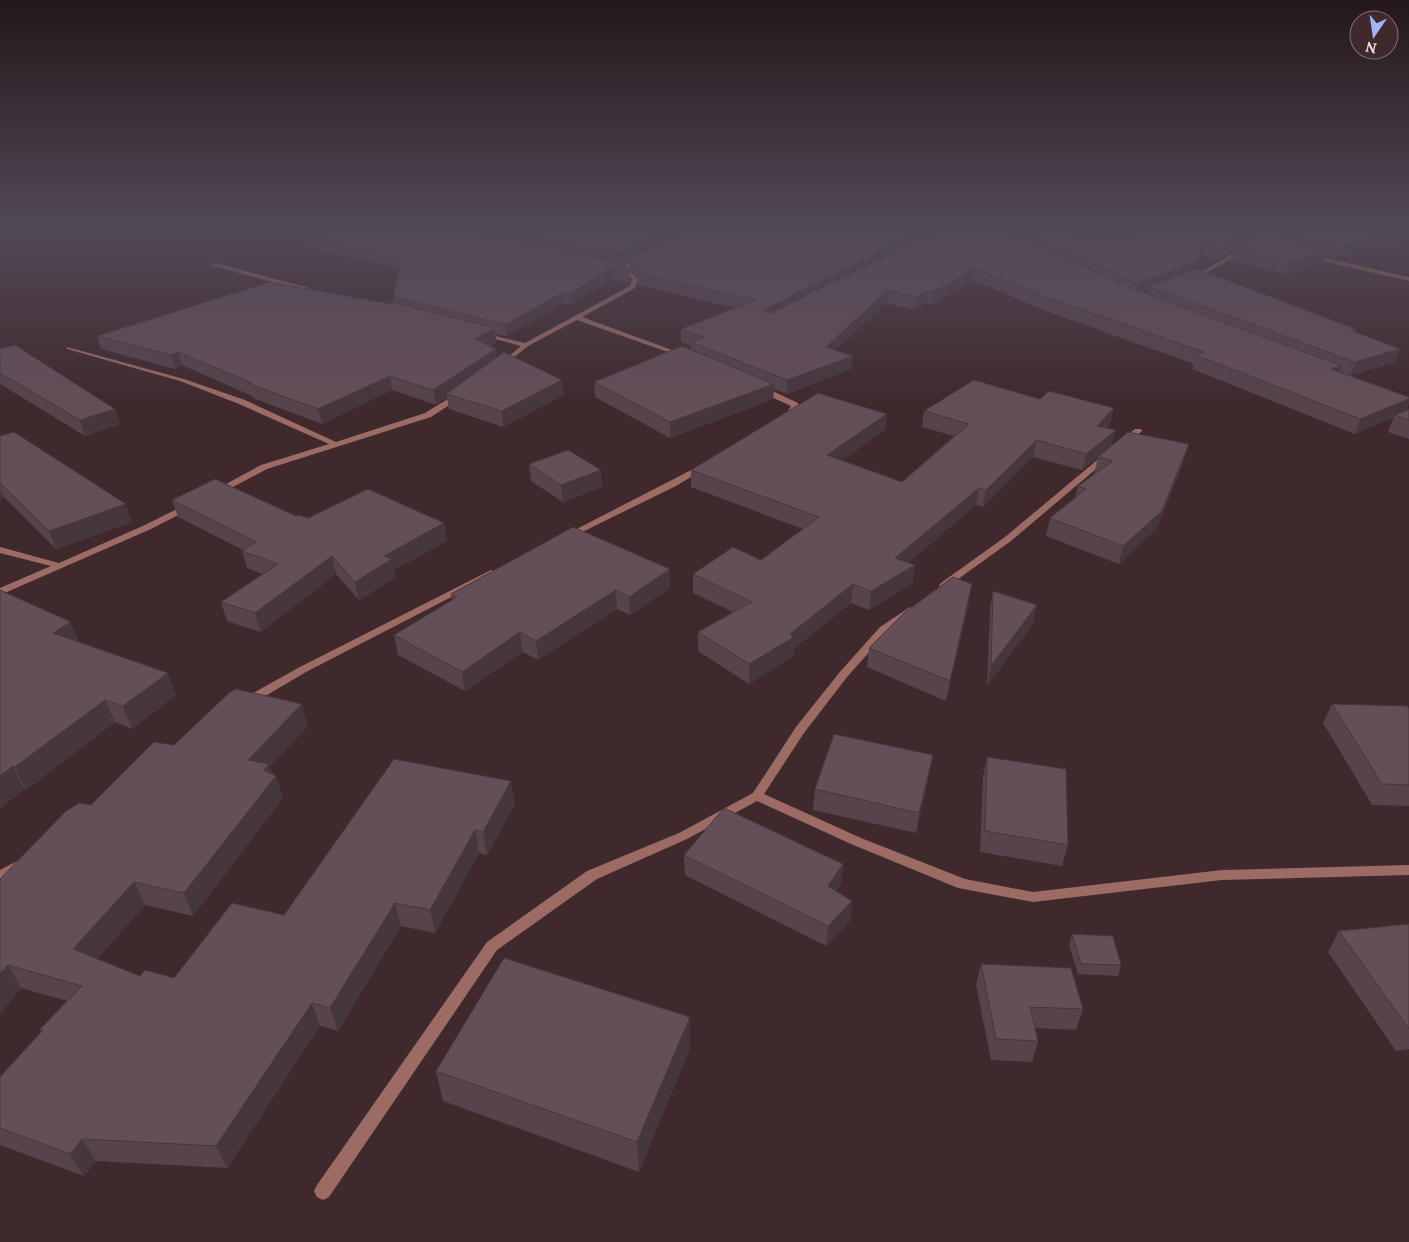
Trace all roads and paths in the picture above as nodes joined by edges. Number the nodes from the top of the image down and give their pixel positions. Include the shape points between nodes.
1 (300, 287) edge
2 (633, 287) edge
3 (312, 290) edge
4 (578, 318) junction
5 (476, 333) edge
6 (526, 345) junction
7 (69, 348) dead end
8 (692, 360) edge
9 (496, 368) edge
10 (754, 386) edge
11 (469, 388) edge
12 (774, 426) edge
13 (1138, 431) dead end
14 (333, 443) junction
15 (716, 460) edge
16 (211, 495) edge
17 (196, 503) edge
18 (558, 540) edge
19 (0, 550) edge
20 (58, 565) junction
21 (505, 566) edge
22 (938, 590) edge
23 (0, 592) edge
24 (915, 606) edge
25 (237, 708) edge
26 (757, 796) junction
27 (25, 860) edge
28 (1409, 870) edge
29 (0, 876) edge
30 (323, 1191) dead end

1 - 3 street
2 - 4 street
4 - 6 street
4 - 8 street
5 - 6 street
6 - 9 street
7 - 14 street via 182,380 242,402
10 - 12 street via 795,405 790,416
11 - 14 street via 428,415
13 - 22 street via 1008,539
14 - 16 street via 264,466
15 - 18 street
17 - 20 street
19 - 20 street
20 - 23 street
21 - 25 street via 302,670
24 - 26 street via 884,629 843,675 800,730
26 - 28 street via 963,884 1033,897 1222,875
26 - 30 street via 683,836 592,875 492,946
27 - 29 street

